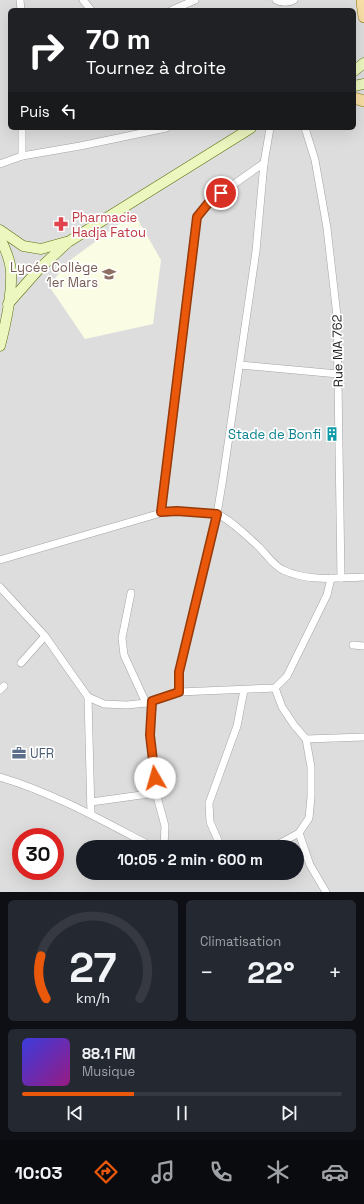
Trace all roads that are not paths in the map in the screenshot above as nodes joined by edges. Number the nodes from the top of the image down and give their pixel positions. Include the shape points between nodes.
1 (83, 0) edge
2 (195, 0) edge
3 (276, 0) edge
4 (294, 0) edge
5 (362, 3) edge
6 (89, 8) edge
7 (177, 8) edge
8 (364, 17) edge
9 (364, 63) edge
10 (356, 69) edge
11 (22, 130) edge
12 (156, 130) edge
13 (248, 130) edge
14 (270, 130) edge
15 (306, 130) edge
16 (22, 156) junction
17 (264, 163) junction
18 (0, 164) edge
19 (0, 230) edge
20 (0, 238) edge
21 (68, 242) junction
22 (8, 304) junction
23 (0, 346) edge
24 (240, 365) junction
25 (338, 374) junction
26 (161, 512) junction
27 (217, 514) junction
28 (0, 560) edge
29 (364, 577) edge
30 (331, 578) junction
31 (341, 578) junction
32 (0, 587) edge
33 (131, 593) dead end
34 (46, 636) junction
35 (353, 645) dead end
36 (364, 646) edge
37 (21, 663) dead end
38 (275, 688) junction
39 (244, 690) junction
40 (179, 692) junction
41 (88, 697) junction
42 (149, 702) junction
43 (364, 737) edge
44 (306, 739) junction
45 (0, 777) edge
46 (156, 793) junction
47 (91, 802) junction
48 (91, 814) junction
49 (299, 833) junction
50 (140, 840) edge
51 (164, 840) edge
52 (218, 840) edge
53 (286, 840) edge
54 (326, 892) edge

1 - 6 street
2 - 7 street
3 - 4 street
5 - 8 main road
9 - 10 main road
11 - 16 street
12 - 16 street
13 - 21 main road
14 - 17 street
15 - 25 street, Rue MA 762 via 315,160 327,228 337,316
16 - 18 street
17 - 24 street via 256,251
17 - 26 street via 210,201 197,217
19 - 21 main road via 23,246 41,249
20 - 22 main road via 9,259 11,272
21 - 22 main road via 39,268
22 - 23 main road
24 - 25 street
24 - 27 street
25 - 31 street, Rue MA 762
26 - 27 street
26 - 28 street
27 - 30 street via 241,530 281,569 306,577
27 - 40 street via 179,672
29 - 31 street
30 - 31 street
30 - 38 street via 327,595 287,676
32 - 34 street
33 - 42 street via 122,638 124,655
34 - 37 street
34 - 41 street
35 - 36 street
38 - 39 street
38 - 44 street via 282,707
39 - 40 street
39 - 52 street via 237,726 209,803 210,822
40 - 42 street
41 - 42 street via 104,704 127,705
41 - 47 street
42 - 46 street
43 - 44 street
44 - 49 street via 311,767 311,797 309,818
45 - 48 street via 27,785
46 - 47 street
46 - 51 street via 165,826
47 - 48 street
48 - 50 street
49 - 53 street
49 - 54 street via 310,865

